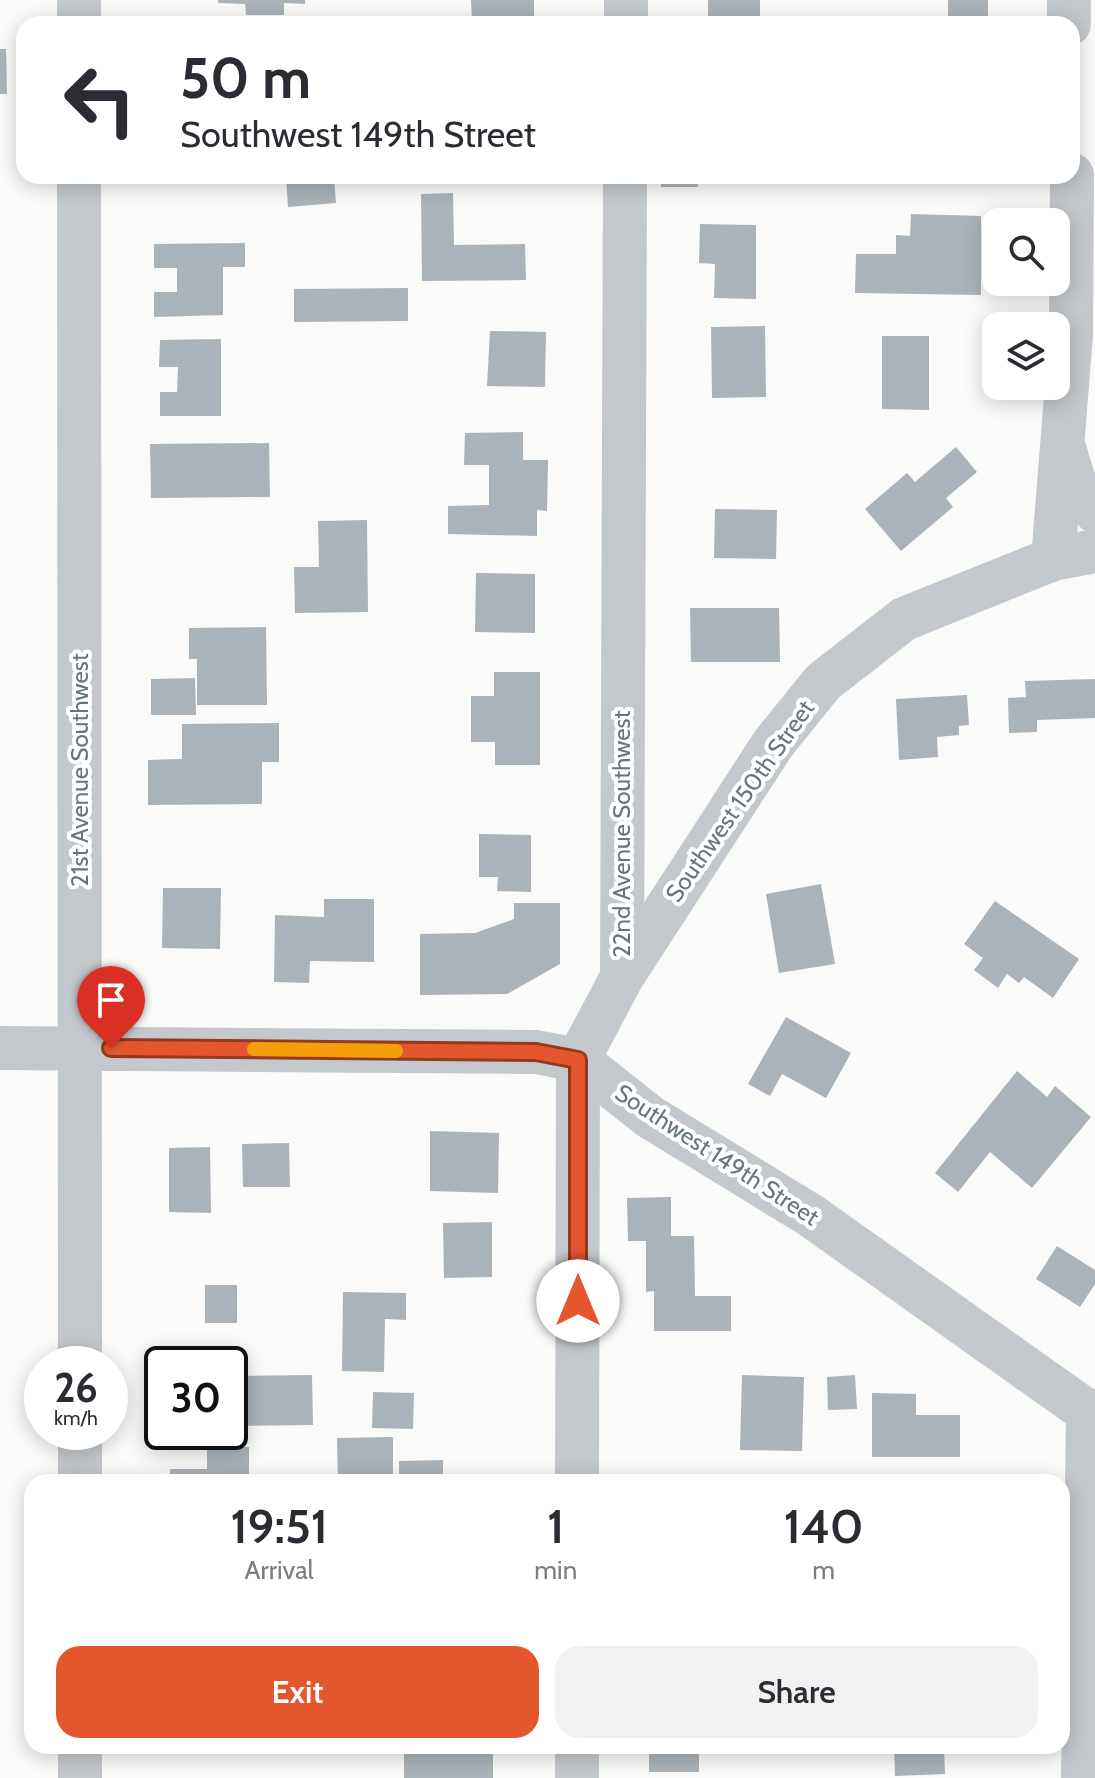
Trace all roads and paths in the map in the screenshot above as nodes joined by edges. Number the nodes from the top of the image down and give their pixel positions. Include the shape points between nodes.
1 (79, 184) edge
2 (625, 184) edge
3 (1072, 184) edge
4 (1063, 442) junction
5 (1095, 511) edge
6 (1095, 551) edge
7 (1053, 559) junction
8 (622, 977) junction
9 (0, 1048) edge
10 (80, 1048) junction
11 (578, 1060) junction
12 (80, 1346) edge
13 (1093, 1414) edge
14 (80, 1450) edge
15 (80, 1474) edge
16 (577, 1474) edge
17 (80, 1754) edge
18 (577, 1754) edge
19 (80, 1778) edge
20 (577, 1778) edge
21 (1083, 1778) edge

1 - 10 street, 21st Avenue Southwest
2 - 8 street, 22nd Avenue Southwest
3 - 4 street via 1071,335
4 - 5 street via 1074,481
4 - 7 street
6 - 7 street, Southwest 150th Street
7 - 8 street, Southwest 150th Street via 904,619 823,682 773,744
8 - 11 street, 22nd Avenue Southwest
9 - 10 street, Southwest 149th Street
10 - 11 street, Southwest 149th Street via 536,1052
10 - 12 street, 21st Avenue Southwest
11 - 13 street, Southwest 149th Street via 650,1117 810,1215
11 - 16 street, 22nd Avenue Southwest
13 - 21 street
14 - 15 street
17 - 19 street
18 - 20 street

